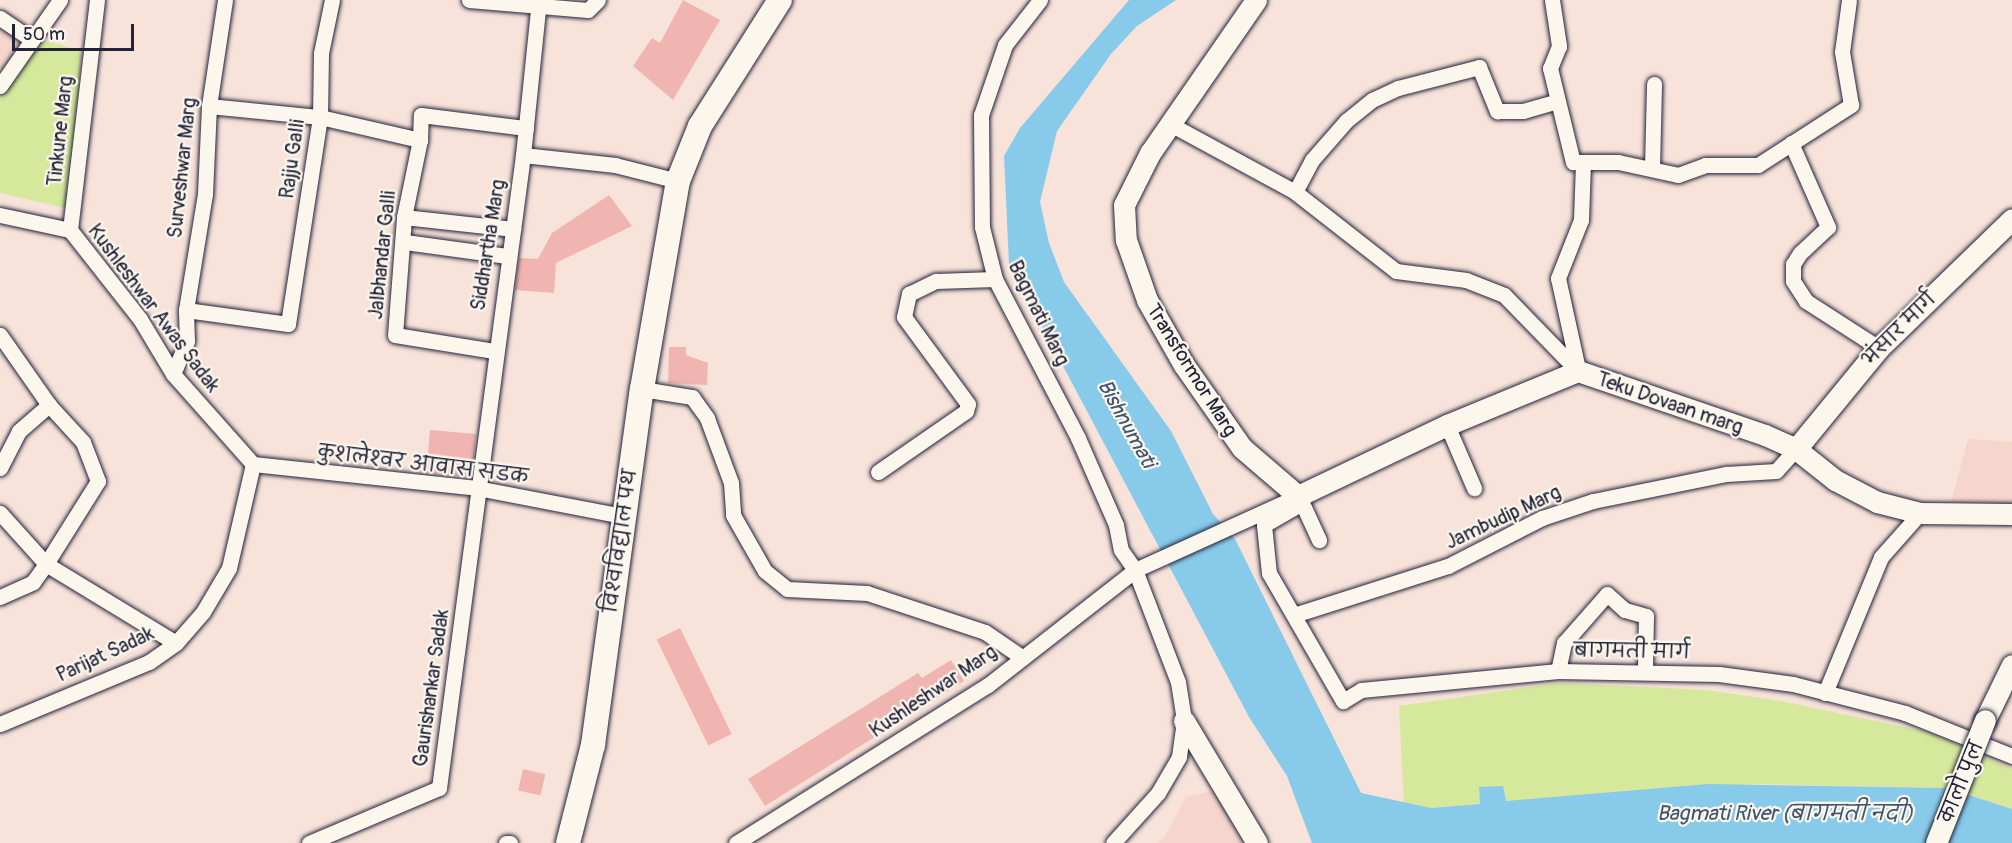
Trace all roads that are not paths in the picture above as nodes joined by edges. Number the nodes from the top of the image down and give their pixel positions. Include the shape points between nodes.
1 (60, 0) edge
2 (97, 0) edge
3 (225, 0) edge
4 (332, 0) edge
5 (470, 0) edge
6 (598, 0) edge
7 (780, 0) edge
8 (1040, 0) edge
9 (1256, 0) edge
10 (1552, 0) edge
11 (1849, 0) edge
12 (538, 9) junction
13 (0, 18) edge
14 (31, 39) junction
15 (1654, 84) dead end
16 (0, 86) edge
17 (1555, 102) junction
18 (209, 106) junction
19 (320, 117) junction
20 (1170, 124) junction
21 (526, 128) junction
22 (420, 140) junction
23 (1791, 143) junction
24 (523, 155) junction
25 (1583, 164) junction
26 (1652, 168) junction
27 (678, 181) junction
28 (1295, 192) junction
29 (0, 215) edge
30 (404, 217) junction
31 (2012, 219) edge
32 (513, 229) junction
33 (70, 230) junction
34 (405, 242) junction
35 (507, 256) junction
36 (995, 279) junction
37 (186, 310) junction
38 (0, 335) edge
39 (1878, 348) junction
40 (494, 351) junction
41 (1578, 371) junction
42 (173, 374) junction
43 (642, 389) junction
44 (49, 405) junction
45 (1447, 425) junction
46 (1796, 449) junction
47 (253, 464) junction
48 (0, 468) edge
49 (878, 472) dead end
50 (477, 488) junction
51 (1474, 488) dead end
52 (1300, 500) junction
53 (0, 513) edge
54 (1920, 513) junction
55 (2012, 514) edge
56 (623, 516) junction
57 (1319, 540) dead end
58 (46, 564) junction
59 (1135, 570) junction
60 (0, 597) edge
61 (1294, 615) junction
62 (176, 643) junction
63 (1020, 656) junction
64 (2012, 665) edge
65 (1645, 670) junction
66 (1558, 671) junction
67 (1825, 693) junction
68 (1184, 721) junction
69 (0, 724) edge
70 (2012, 756) edge
71 (309, 843) edge
72 (506, 843) edge
73 (510, 843) edge
74 (568, 843) edge
75 (736, 843) edge
76 (1113, 843) edge
77 (1257, 843) edge
78 (1936, 843) edge

1 - 14 street
2 - 33 street, Tinkune Marg
3 - 18 street, Surveshwar Marg
4 - 19 street, Rajju Galli via 321,53
5 - 12 street
6 - 12 street via 588,10
7 - 27 main road, विश्वविद्याल पथ via 700,126
8 - 36 street, Bagmati Marg via 1005,45 981,115 982,227
9 - 20 main road, Transformor Marg
10 - 17 street via 1559,46 1550,68
11 - 23 street via 1842,52 1853,97 1851,105
12 - 21 street, Siddhartha Marg
13 - 14 street
14 - 16 street
15 - 26 street
17 - 25 street via 1573,162
17 - 28 street via 1523,111 1497,111 1479,67 1398,88 1372,100 1346,122 1312,160
18 - 19 street
18 - 37 street, Surveshwar Marg via 205,194
19 - 22 street
19 - 37 street, Rajju Galli via 288,324
20 - 28 street
20 - 52 main road, Transformor Marg via 1124,205 1126,240 1147,300 1184,365 1242,448
21 - 22 street, Jalbhandar Galli via 421,115
21 - 24 street, Siddhartha Marg
22 - 30 street, Jalbhandar Galli
23 - 26 street via 1758,165 1705,165 1678,175
23 - 39 street via 1828,228 1800,253 1793,264 1793,281 1806,301
24 - 27 street via 615,165
24 - 32 street, Siddhartha Marg
25 - 26 street via 1618,162
25 - 41 street via 1581,220 1558,278
27 - 43 main road, विश्वविद्याल पथ
28 - 41 street via 1396,271 1466,280 1504,295
29 - 33 street, Kushleshwar Awas Sadak
30 - 32 street
30 - 34 street, Jalbhandar Galli
31 - 39 main road, भंसार मार्ग
32 - 35 street, Siddhartha Marg
33 - 42 street, Kushleshwar Awas Sadak via 140,319
34 - 35 street
34 - 40 street, Jalbhandar Galli via 395,335
35 - 40 street, Siddhartha Marg
36 - 49 street via 936,281 909,294 904,317 968,404 966,411
36 - 59 street, Bagmati Marg via 1078,438 1116,525 1121,550
37 - 42 street, Surveshwar Marg via 187,341
38 - 44 street
39 - 46 main road, भंसार मार्ग
40 - 50 street, Siddhartha Marg
41 - 45 main road, Teku Dovaan marg
41 - 46 main road, Teku Dovaan marg
42 - 47 street, Kushleshwar Awas Sadak
43 - 56 main road, विश्वविद्याल पथ
43 - 63 street, Kushleshwar Marg via 692,398 707,418 731,483 733,515 765,571 787,588 867,593 986,632
44 - 48 street via 19,431
44 - 58 street via 83,442 98,481
45 - 51 street
45 - 52 main road, Teku Dovaan marg
46 - 54 main road, Teku Dovaan marg via 1835,480 1877,502
46 - 61 street, Jambudip Marg via 1776,471 1726,474 1593,501 1542,518 1449,566
47 - 50 street, कुशलेश्वर आवास सडक
47 - 62 street, Parijat Sadak via 229,568 203,612
50 - 56 street, कुशलेश्वर आवास सडक
50 - 71 street, Gaurishankar Sadak via 439,788
52 - 57 street
52 - 59 street via 1266,507
52 - 61 street via 1268,522 1263,530 1269,573
53 - 58 street
54 - 55 main road, Teku Dovaan marg
54 - 67 street via 1881,557
56 - 74 main road, विश्वविद्याल पथ via 593,745
58 - 60 street via 33,582
58 - 62 street
59 - 63 street
59 - 68 street, Bagmati Marg via 1178,682
61 - 66 street, बागमती मार्ग via 1343,701 1361,690
62 - 69 street, Parijat Sadak via 149,662
63 - 75 street, Kushleshwar Marg via 988,685
64 - 78 main road, कालो पुल, bridge via 1985,720
65 - 66 street, बागमती मार्ग
65 - 66 street via 1646,616 1625,610 1607,594 1564,643
65 - 67 street, बागमती मार्ग via 1729,675
67 - 70 street, बागमती मार्ग via 1905,713
68 - 76 street, Bagmati Marg via 1179,757 1158,793
68 - 77 main road
72 - 73 street

